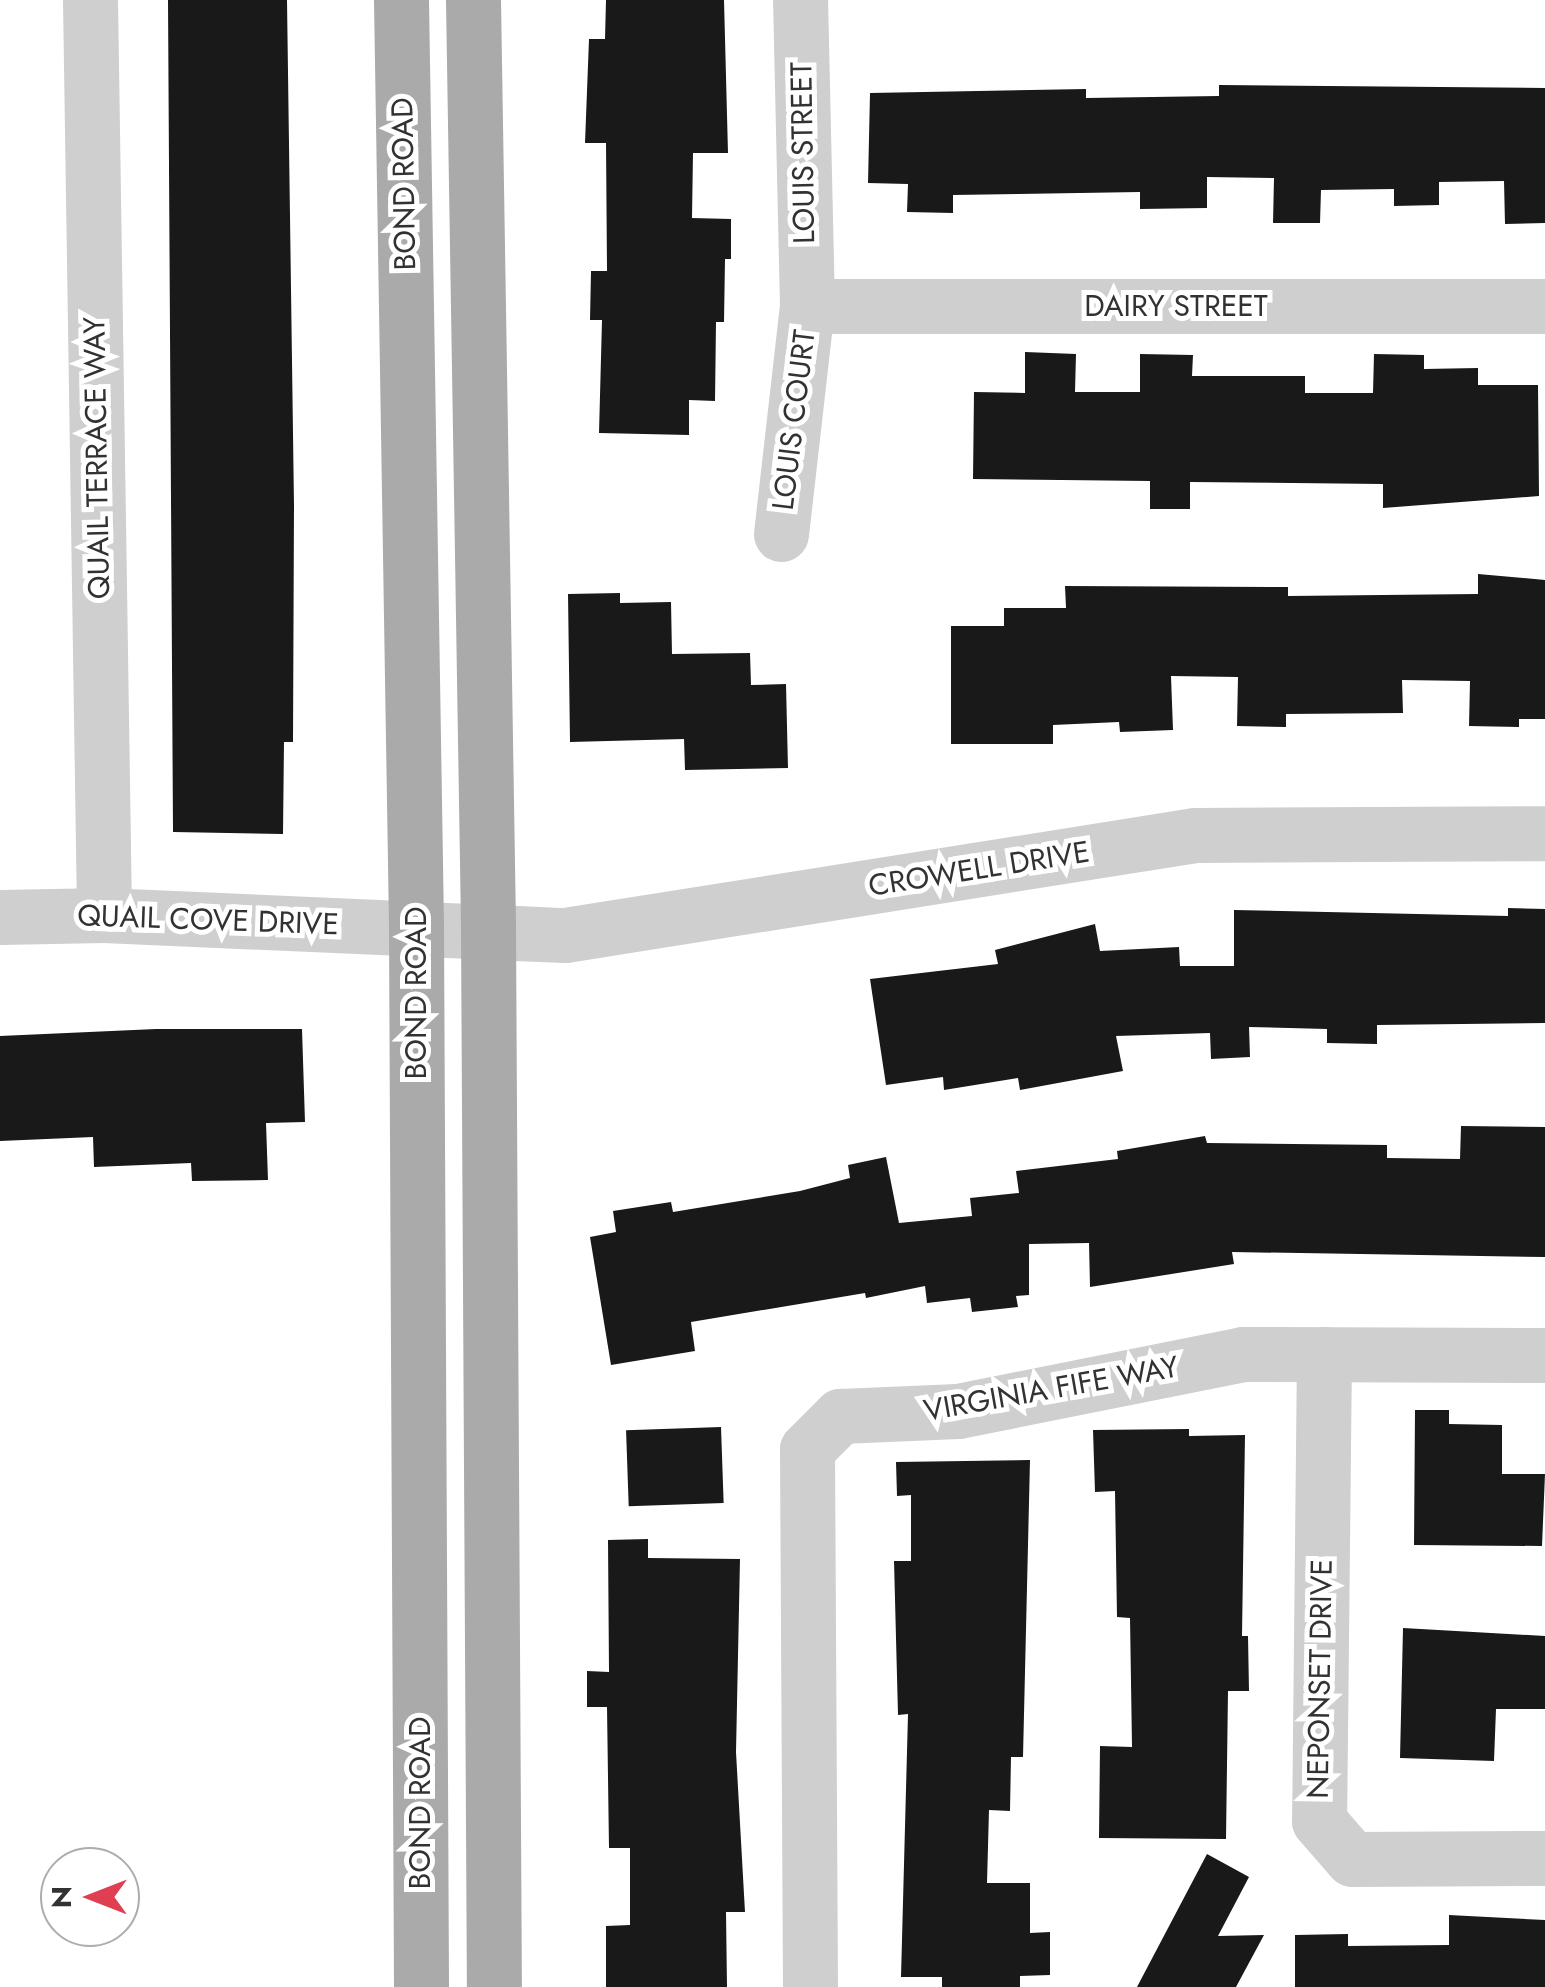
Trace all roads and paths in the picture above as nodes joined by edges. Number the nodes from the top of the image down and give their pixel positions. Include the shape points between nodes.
1 (90, 0) edge
2 (401, 0) edge
3 (473, 0) edge
4 (800, 0) edge
5 (807, 306) junction
6 (1545, 306) edge
7 (781, 534) dead end
8 (1545, 833) edge
9 (104, 915) junction
10 (0, 917) edge
11 (416, 926) junction
12 (488, 929) junction
13 (1324, 1354) junction
14 (1545, 1355) edge
15 (420, 1684) junction
16 (1545, 1858) edge
17 (421, 1987) edge
18 (452, 1987) edge
19 (494, 1987) edge
20 (810, 1987) edge

1 - 9 street, QUAIL TERRACE WAY
2 - 11 main road, BOND ROAD
3 - 12 main road
4 - 5 street, LOUIS STREET
5 - 6 street, DAIRY STREET
5 - 7 street, LOUIS COURT
8 - 12 street, CROWELL DRIVE via 1196,834 565,935
9 - 10 street, QUAIL COVE DRIVE
9 - 11 street, QUAIL COVE DRIVE
11 - 12 street, CROWELL DRIVE
11 - 15 main road, BOND ROAD
12 - 19 main road
13 - 14 street, VIRGINIA FIFE WAY
13 - 16 street, NEPONSET DRIVE via 1319,1820 1352,1859
13 - 20 street, VIRGINIA FIFE WAY via 1243,1354 958,1411 840,1416 807,1449
15 - 17 main road, BOND ROAD
15 - 18 main road via 447,1760

